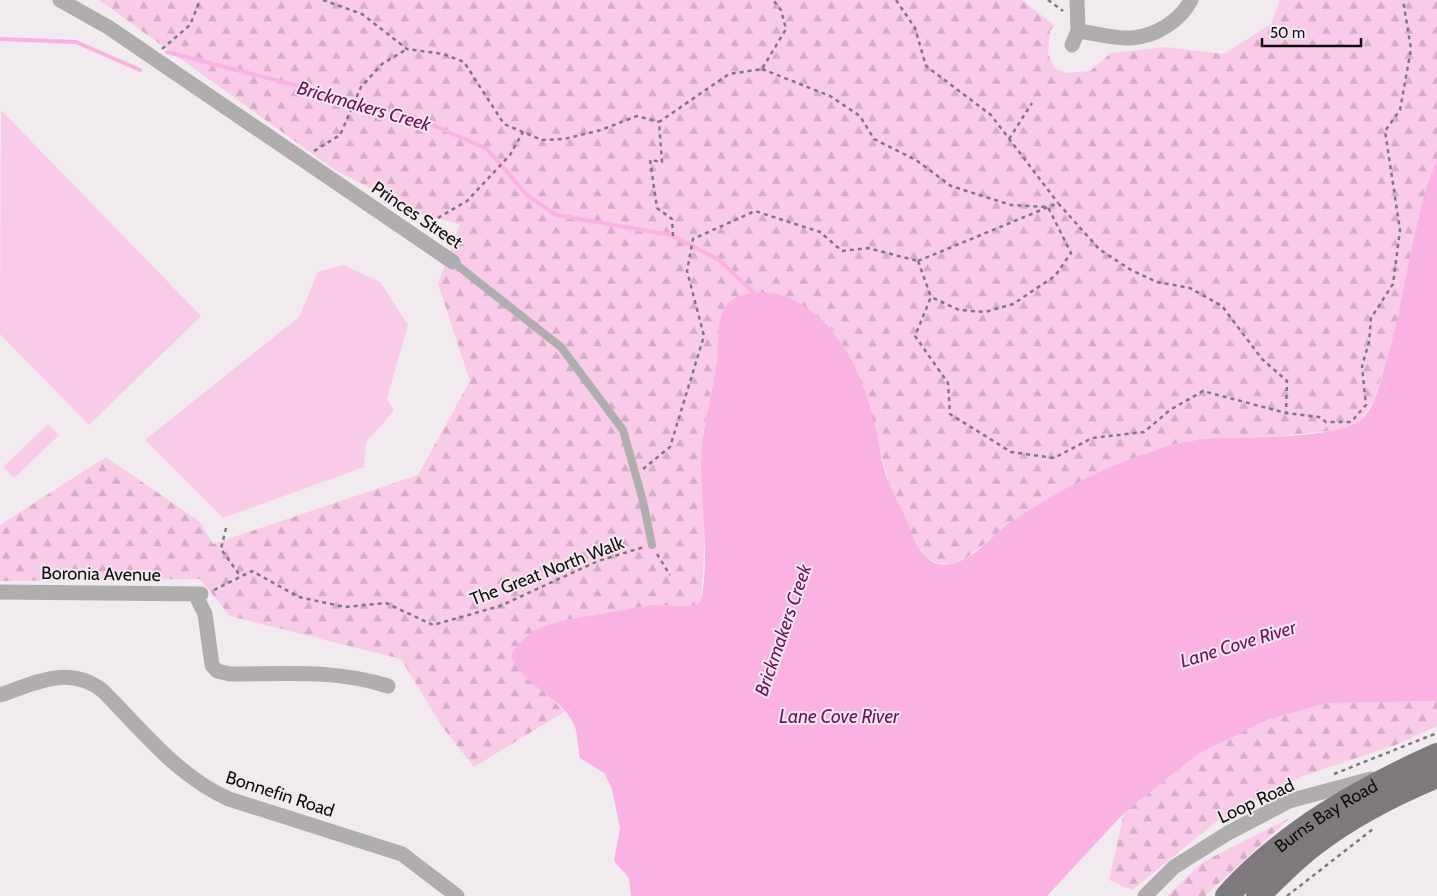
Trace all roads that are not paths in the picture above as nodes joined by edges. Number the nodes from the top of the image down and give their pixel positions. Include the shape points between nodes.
1 (60, 0) edge
2 (1077, 0) edge
3 (1191, 0) edge
4 (1078, 31) junction
5 (1072, 45) dead end
6 (453, 262) joint
7 (652, 545) road end
8 (0, 592) edge
9 (388, 686) dead end
10 (0, 695) edge
11 (1437, 755) edge
12 (1400, 772) junction
13 (1437, 776) edge
14 (456, 896) edge
15 (1145, 896) edge
16 (1227, 896) edge
17 (1258, 896) edge

1 - 6 street, Princes Street via 108,27
2 - 4 street
3 - 4 street via 1184,13 1160,30 1131,38
4 - 5 street
6 - 7 lane, Princes Street via 561,347 623,430
8 - 9 street, Boronia Avenue via 198,594 205,614 212,665 217,670 230,674 337,674
10 - 14 street, Bonnefin Road via 58,677 88,680 203,786 229,799 402,854
11 - 12 main road, Burns Bay Road
12 - 15 street, Loop Road via 1289,802 1228,833 1174,867
12 - 16 main road, Burns Bay Road via 1301,829
13 - 17 main road, Burns Bay Road via 1366,811 1317,842

